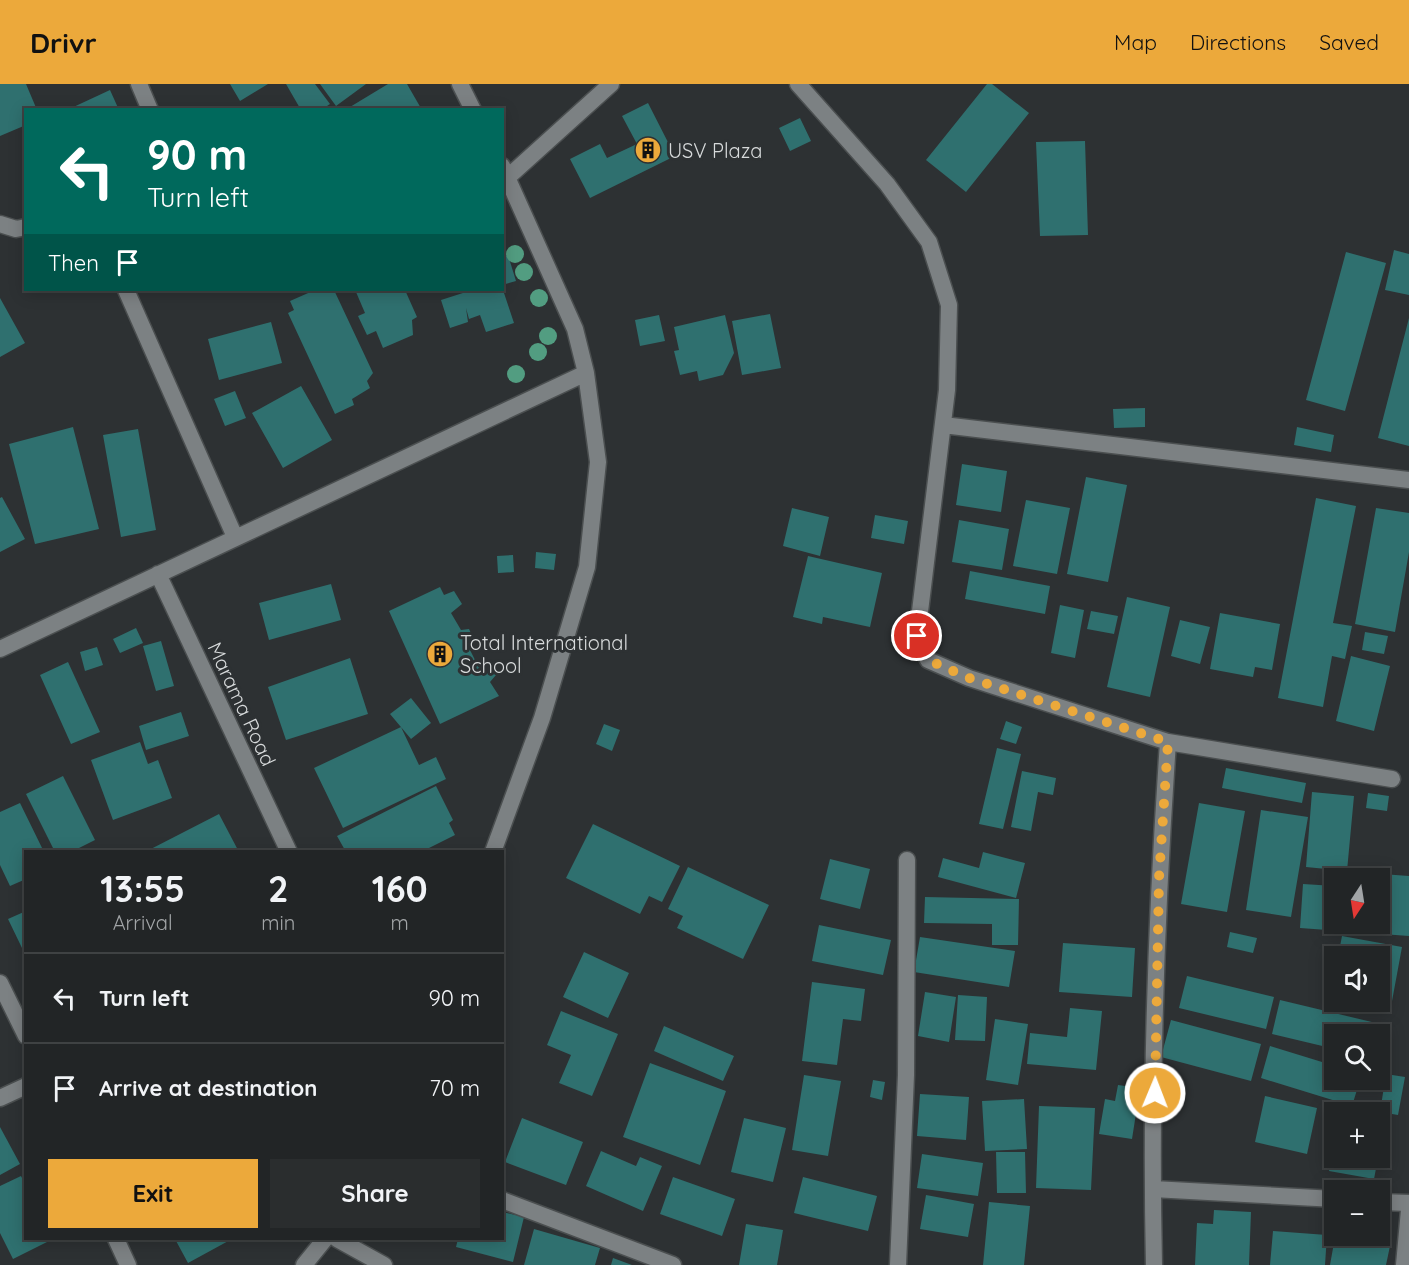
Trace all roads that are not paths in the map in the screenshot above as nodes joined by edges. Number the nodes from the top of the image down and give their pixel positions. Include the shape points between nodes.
1 (139, 84) edge
2 (459, 84) edge
3 (611, 84) edge
4 (798, 84) edge
5 (149, 108) edge
6 (472, 108) edge
7 (505, 172) edge
8 (0, 224) edge
9 (24, 227) edge
10 (126, 291) edge
11 (586, 373) junction
12 (943, 425) junction
13 (1409, 480) edge
14 (235, 537) junction
15 (158, 574) junction
16 (0, 649) edge
17 (1168, 742) junction
18 (1392, 779) dead end
19 (288, 850) edge
20 (494, 850) edge
21 (907, 860) dead end
22 (0, 983) edge
23 (24, 1032) edge
24 (24, 1087) edge
25 (0, 1098) edge
26 (1153, 1189) junction
27 (1324, 1198) edge
28 (504, 1201) edge
29 (1390, 1202) edge
30 (1409, 1203) edge
31 (1409, 1210) edge
32 (116, 1240) edge
33 (324, 1240) edge
34 (339, 1240) edge
35 (128, 1265) edge
36 (304, 1265) edge
37 (384, 1265) edge
38 (673, 1265) edge
39 (898, 1265) edge
40 (1155, 1265) edge
41 (1404, 1265) edge

1 - 5 street
2 - 6 street
3 - 7 street
4 - 12 street via 887,184 929,242 949,305
7 - 11 street via 575,329
8 - 9 street
10 - 14 street
11 - 14 street
11 - 20 street via 598,462 587,567 542,718
12 - 13 street
12 - 17 street via 917,636 928,660 969,678
14 - 15 street
15 - 16 street
15 - 19 street, Marama Road
17 - 18 street
17 - 26 street via 1159,878
21 - 39 street via 906,1075
22 - 23 street
24 - 25 street
26 - 27 street
26 - 40 street
28 - 38 street
29 - 30 street
31 - 41 street
32 - 35 street
33 - 36 street
34 - 37 street

